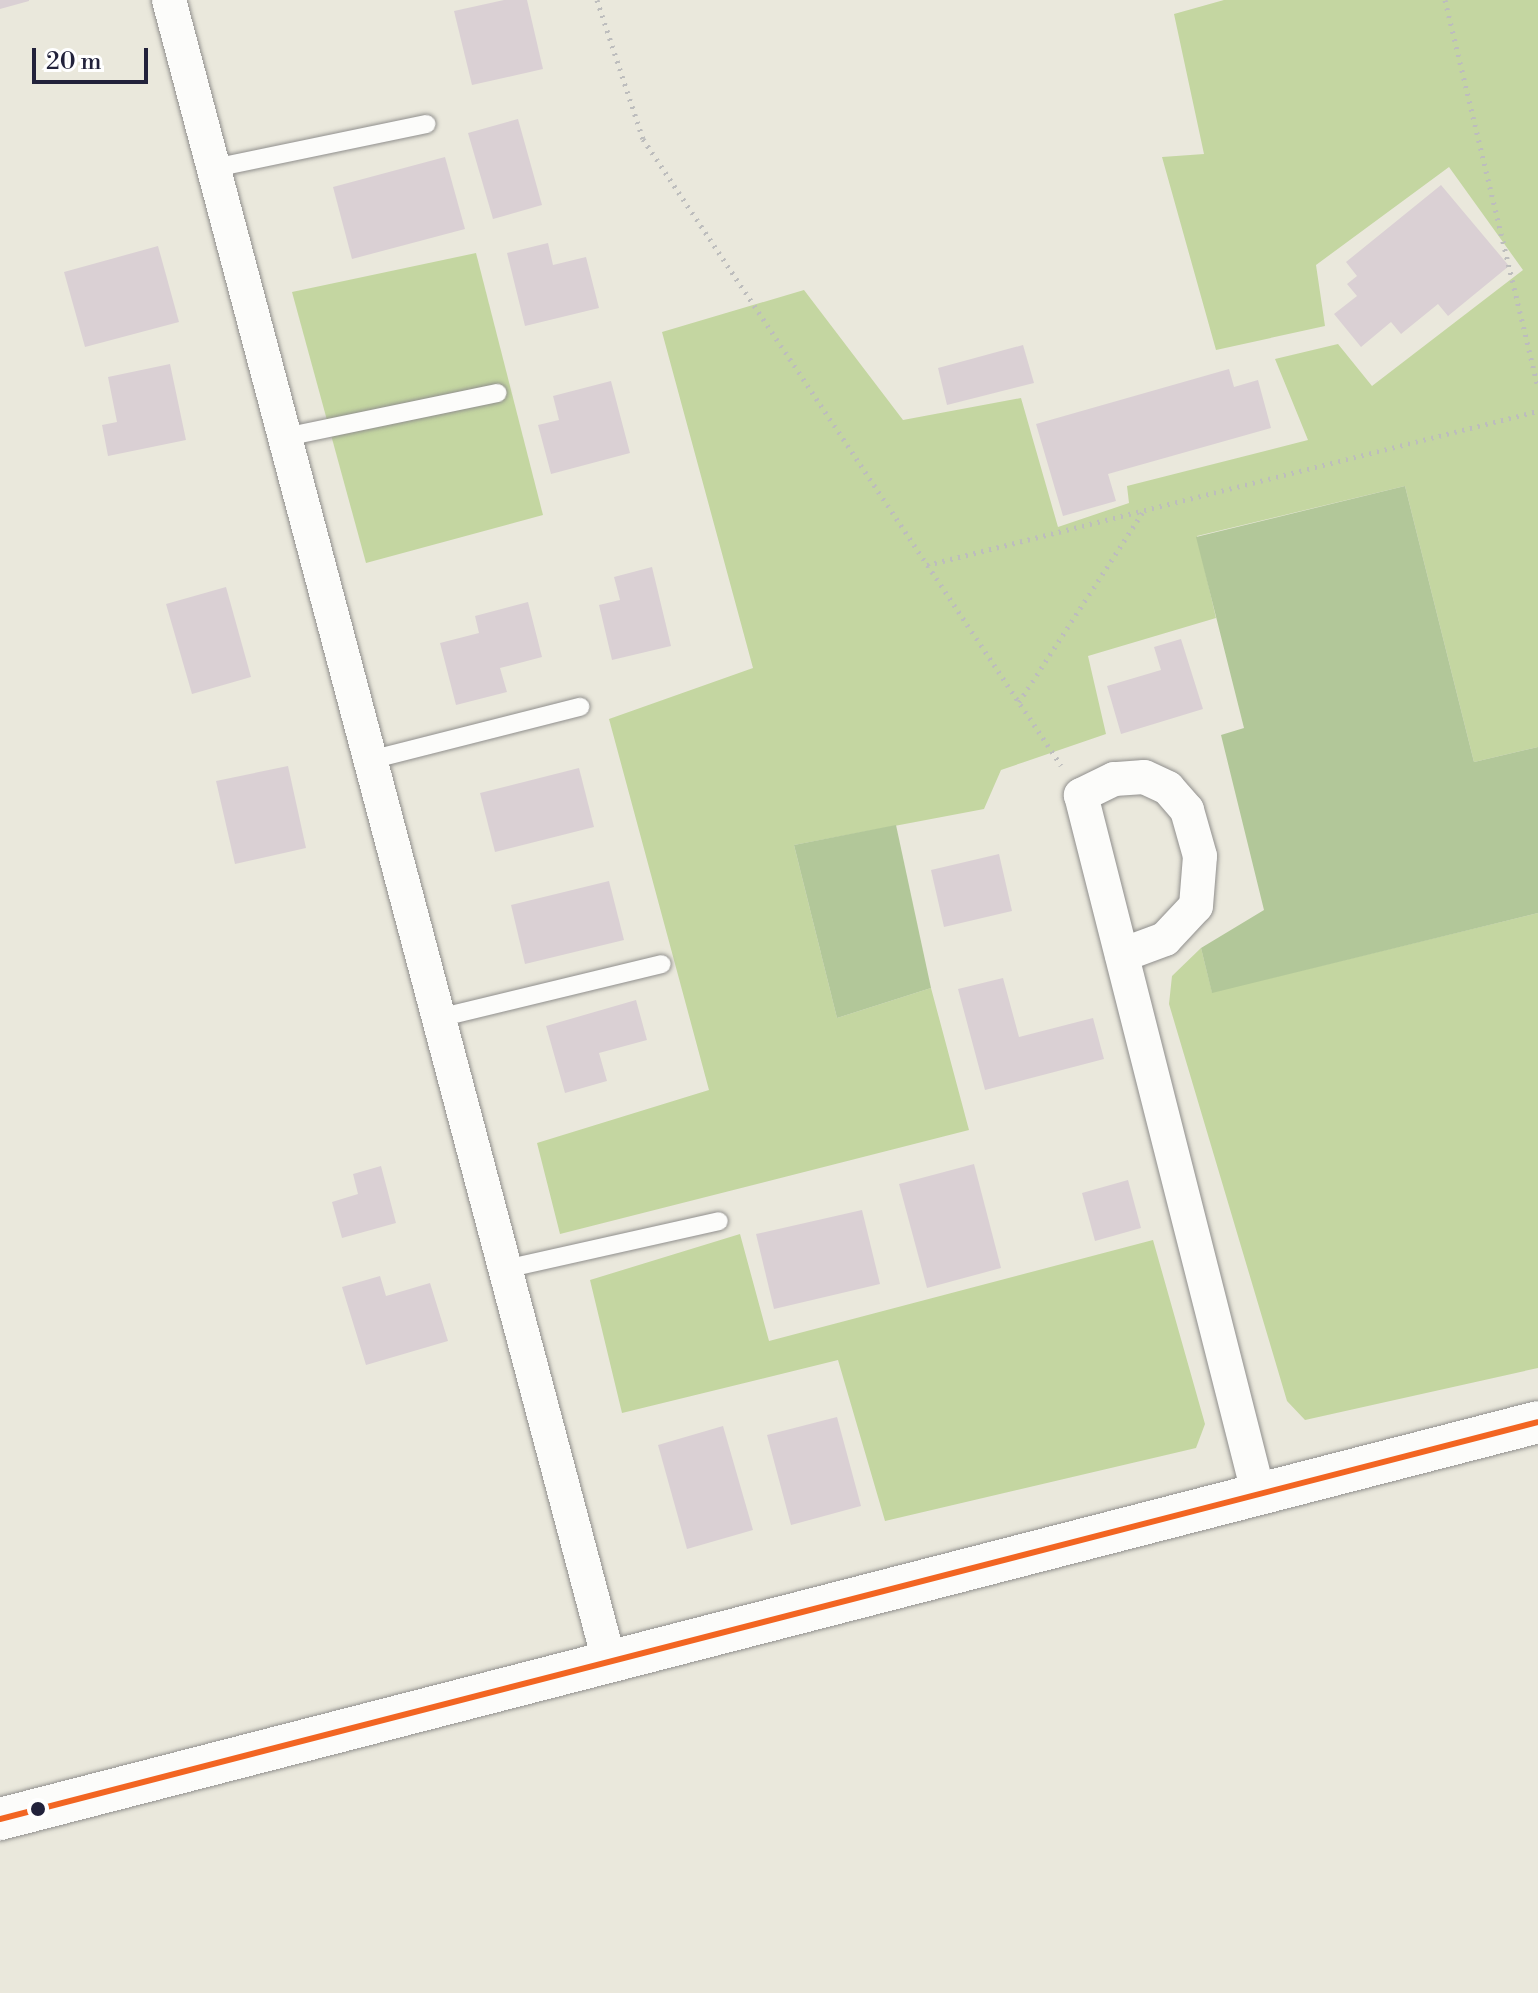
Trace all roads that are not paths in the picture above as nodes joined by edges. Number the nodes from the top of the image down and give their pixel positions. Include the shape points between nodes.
1 (169, 0) edge
2 (427, 124) dead end
3 (214, 168) junction
4 (497, 393) dead end
5 (285, 437) junction
6 (580, 707) dead end
7 (370, 760) junction
8 (1122, 955) junction
9 (662, 964) dead end
10 (439, 1018) junction
11 (719, 1221) dead end
12 (505, 1269) junction
13 (1538, 1422) edge
14 (1258, 1492) junction
15 (609, 1661) junction
16 (0, 1819) edge

1 - 3 street
2 - 3 lane
3 - 5 street
4 - 5 lane
5 - 7 street
6 - 7 lane
7 - 10 street
8 - 8 street via 1081,795 1114,779 1144,777 1168,788 1187,810 1200,856 1196,906 1165,939
8 - 14 street
9 - 10 lane
10 - 12 street
11 - 12 lane
12 - 15 street
13 - 14 street
14 - 15 street
15 - 16 street

